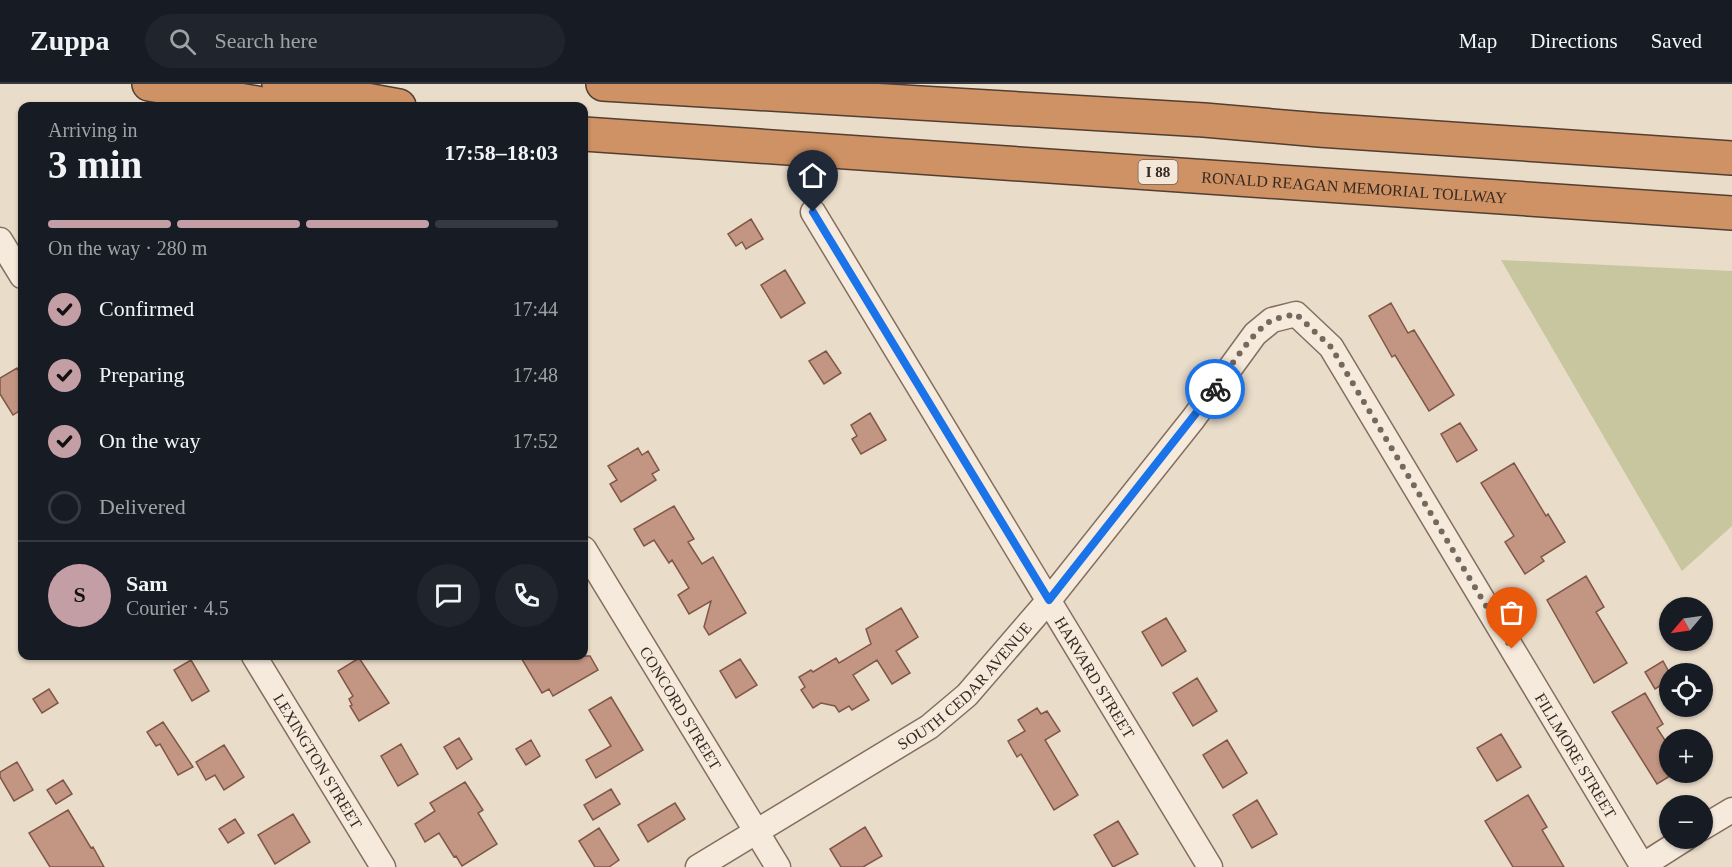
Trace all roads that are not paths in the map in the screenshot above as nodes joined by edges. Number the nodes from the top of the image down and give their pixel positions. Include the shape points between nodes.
1 (149, 84) edge
2 (279, 84) edge
3 (603, 84) edge
4 (918, 84) edge
5 (250, 102) edge
6 (377, 102) edge
7 (1204, 120) junction
8 (588, 134) edge
9 (1732, 158) edge
10 (813, 212) dead end
11 (1732, 213) edge
12 (0, 240) edge
13 (18, 269) edge
14 (1296, 314) joint
15 (588, 556) edge
16 (1049, 600) junction
17 (256, 660) edge
18 (1732, 810) edge
19 (1713, 821) edge
20 (757, 832) junction
21 (1669, 849) edge
22 (1642, 866) edge
23 (383, 867) edge
24 (698, 867) edge
25 (778, 867) edge
26 (1210, 867) edge

1 - 5 highway
2 - 6 highway
3 - 7 highway
4 - 7 highway
7 - 9 highway
8 - 11 highway, RONALD REAGAN MEMORIAL TOLLWAY / I 88
10 - 16 street, HARVARD STREET
12 - 13 street
14 - 16 street, SOUTH CEDAR AVENUE via 1272,320 1255,334 1193,419
14 - 22 street, FILLMORE STREET via 1331,347
15 - 20 street, CONCORD STREET
16 - 20 street, SOUTH CEDAR AVENUE via 967,695 937,721
16 - 26 street, HARVARD STREET
17 - 23 street, LEXINGTON STREET
18 - 19 street
20 - 24 street, SOUTH CEDAR AVENUE
20 - 25 street, CONCORD STREET
21 - 22 street

